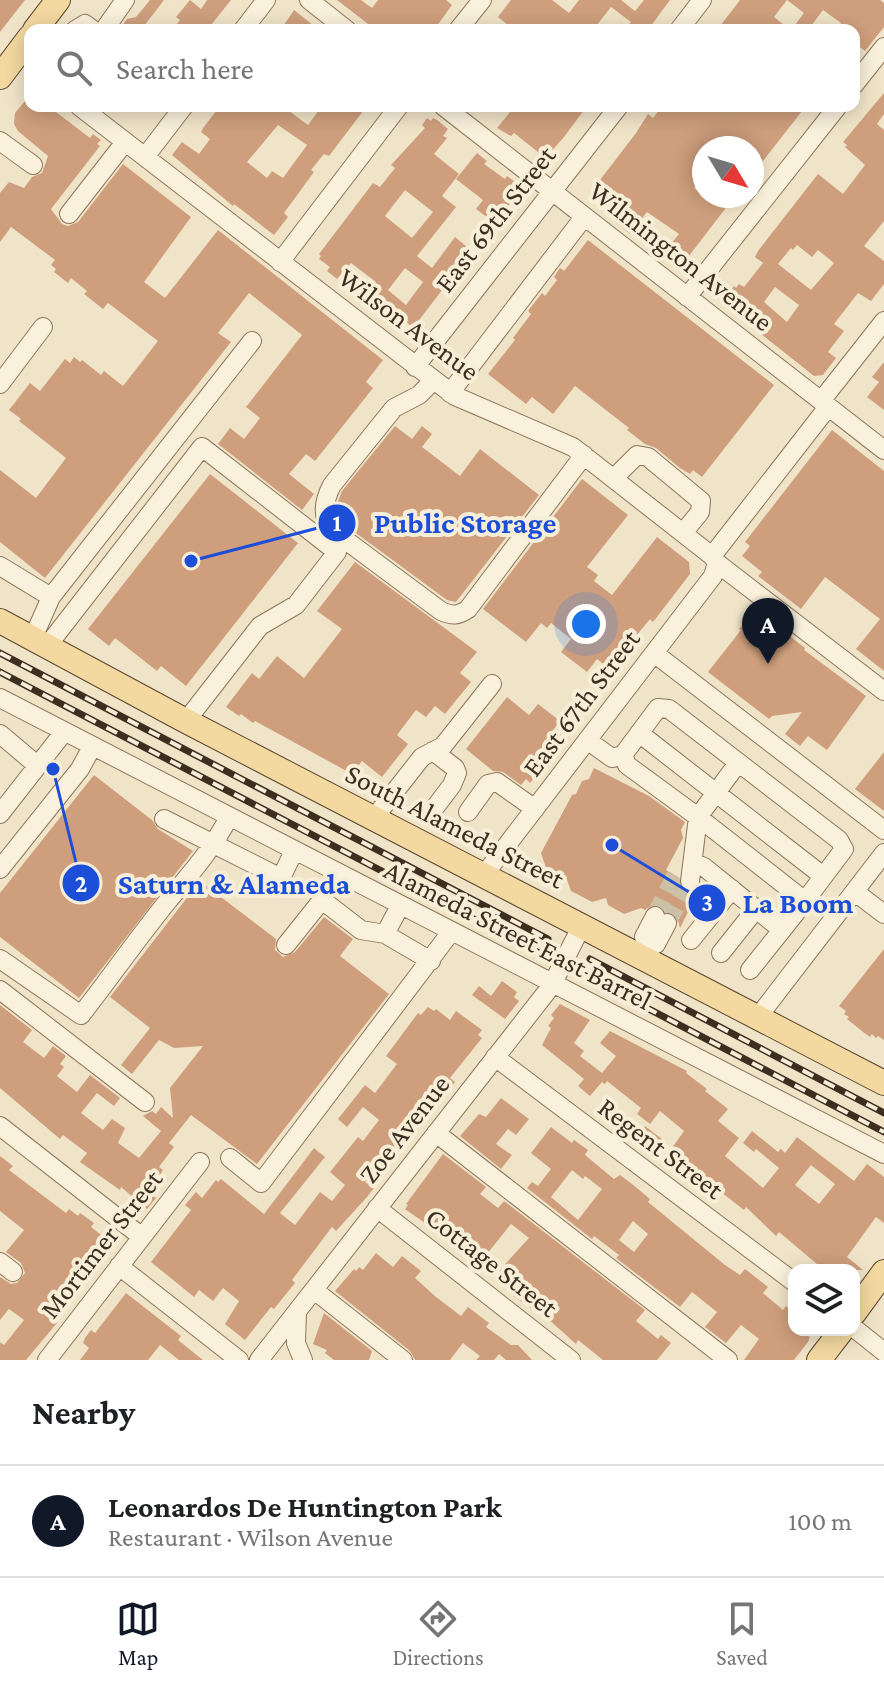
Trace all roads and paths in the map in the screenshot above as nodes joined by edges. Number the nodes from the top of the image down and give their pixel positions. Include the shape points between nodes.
1 (125, 0) edge
2 (266, 0) edge
3 (309, 0) edge
4 (482, 0) edge
5 (702, 0) edge
6 (108, 24) edge
7 (248, 24) edge
8 (339, 24) edge
9 (463, 24) edge
10 (684, 24) edge
11 (884, 47) edge
12 (24, 48) edge
13 (0, 77) edge
14 (860, 77) edge
15 (87, 112) edge
16 (179, 112) edge
17 (394, 112) edge
18 (451, 112) edge
19 (614, 112) edge
20 (833, 112) edge
21 (125, 142) junction
22 (3, 149) edge
23 (145, 157) junction
24 (33, 165) dead end
25 (552, 191) junction
26 (69, 214) dead end
27 (584, 217) junction
28 (280, 262) junction
29 (687, 297) junction
30 (884, 321) edge
31 (43, 327) dead end
32 (252, 341) dead end
33 (415, 367) junction
34 (433, 381) junction
35 (0, 384) edge
36 (450, 393) junction
37 (824, 404) junction
38 (884, 450) edge
39 (584, 455) junction
40 (614, 478) junction
41 (683, 533) junction
42 (715, 559) junction
43 (0, 566) edge
44 (51, 597) junction
45 (0, 621) edge
46 (40, 642) junction
47 (654, 653) junction
48 (492, 684) dead end
49 (884, 691) edge
50 (0, 698) edge
51 (32, 715) junction
52 (186, 721) junction
53 (64, 732) junction
54 (639, 733) junction
55 (6, 740) edge
56 (587, 740) junction
57 (92, 747) junction
58 (433, 751) junction
59 (623, 755) junction
60 (738, 763) junction
61 (38, 766) junction
62 (715, 793) junction
63 (535, 809) junction
64 (433, 810) dead end
65 (468, 812) dead end
66 (0, 814) edge
67 (229, 817) junction
68 (698, 817) junction
69 (374, 818) junction
70 (164, 819) dead end
71 (884, 830) edge
72 (215, 844) junction
73 (294, 851) junction
74 (884, 853) edge
75 (0, 869) edge
76 (340, 875) junction
77 (484, 875) junction
78 (823, 876) junction
79 (732, 889) junction
80 (855, 892) junction
81 (805, 901) junction
82 (327, 904) junction
83 (400, 906) junction
84 (756, 909) junction
85 (884, 914) edge
86 (661, 920) tunnel mouth
87 (582, 925) junction
88 (782, 930) junction
89 (451, 932) junction
90 (385, 934) junction
91 (691, 940) dead end
92 (286, 945) dead end
93 (648, 946) junction
94 (721, 953) dead end
95 (0, 959) edge
96 (431, 961) junction
97 (750, 970) dead end
98 (552, 985) junction
99 (0, 990) edge
100 (758, 1017) junction
101 (495, 1057) junction
102 (884, 1083) edge
103 (145, 1102) dead end
104 (0, 1126) edge
105 (436, 1133) junction
106 (884, 1154) edge
107 (230, 1158) dead end
108 (200, 1162) dead end
109 (377, 1208) junction
110 (142, 1237) junction
111 (119, 1266) junction
112 (884, 1272) edge
113 (788, 1277) edge
114 (314, 1290) junction
115 (860, 1305) edge
116 (297, 1311) junction
117 (860, 1333) edge
118 (837, 1336) edge
119 (884, 1352) edge
120 (47, 1360) edge
121 (239, 1360) edge
122 (259, 1360) edge
123 (303, 1360) edge
124 (403, 1360) edge
125 (571, 1360) edge
126 (728, 1360) edge
127 (819, 1360) edge

1 - 6 street
2 - 7 street
3 - 8 street
4 - 9 street
5 - 10 street
11 - 14 street
12 - 13 main road
15 - 21 street, Wilson Avenue
16 - 23 street
17 - 28 street
18 - 25 street, Wilmington Avenue
19 - 25 street, East 69th Street
20 - 29 street
21 - 23 street, Wilson Avenue
21 - 26 street
22 - 24 street
23 - 28 street, Wilson Avenue
25 - 27 street, Wilmington Avenue
25 - 33 street, East 69th Street
27 - 29 street, Wilmington Avenue
27 - 36 street
28 - 33 street, Wilson Avenue
29 - 37 street, Wilmington Avenue
30 - 37 street
31 - 35 street
32 - 44 street
33 - 34 street, Wilson Avenue
34 - 36 street, Wilson Avenue
34 - 39 street via 394,408 332,485 325,514 332,530 441,611 452,615 468,609
36 - 39 street, Wilson Avenue
37 - 38 street, Wilmington Avenue
37 - 42 street, East 67th Street
39 - 40 street, Wilson Avenue
40 - 41 street, Wilson Avenue
40 - 41 street via 637,455 648,457 701,501 700,512
41 - 42 street, Wilson Avenue
42 - 47 street, East 67th Street via 713,576
42 - 49 street, Wilson Avenue
43 - 44 street
44 - 46 street
45 - 46 main road, South Alameda Street
46 - 52 main road, South Alameda Street
46 - 52 street via 202,447 337,552 296,605 260,626
47 - 56 street, East 67th Street
47 - 71 street
48 - 58 street via 443,746
50 - 51 street, Alameda Street East Barrel
51 - 53 street, Alameda Street East Barrel
51 - 55 street
52 - 69 main road, South Alameda Street
53 - 57 street, Alameda Street East Barrel
53 - 61 street
54 - 59 street
54 - 60 street via 658,708 669,709
54 - 62 street
55 - 61 street
56 - 59 street via 612,758
56 - 63 street, East 67th Street
57 - 67 street, Alameda Street East Barrel
57 - 75 street
58 - 64 street via 457,773
58 - 69 street via 422,757
59 - 68 street via 627,765
60 - 62 street
60 - 78 street via 839,840 844,849
61 - 66 street
62 - 68 street
62 - 78 street
63 - 65 street via 497,782 488,784
63 - 77 street, East 67th Street
67 - 72 street
67 - 73 street, Alameda Street East Barrel
68 - 79 street via 687,872
68 - 81 street
69 - 77 main road, South Alameda Street
70 - 72 street
72 - 73 street via 281,878
72 - 95 street via 81,1015
73 - 76 street, Alameda Street East Barrel
74 - 80 street
76 - 82 street
76 - 83 street, Alameda Street East Barrel
77 - 87 main road, South Alameda Street
78 - 81 street
79 - 84 street
79 - 91 street
80 - 85 street
80 - 100 street
81 - 88 street
82 - 90 street via 361,930
82 - 92 street via 322,900
83 - 89 street, Alameda Street East Barrel
83 - 90 street
84 - 88 street
84 - 94 street
86 - 93 street
87 - 93 main road, South Alameda Street
87 - 98 street, Zoe Avenue
88 - 97 street
89 - 96 street
89 - 98 street, Alameda Street East Barrel
90 - 96 street
93 - 100 main road, South Alameda Street
96 - 107 street via 261,1183
98 - 101 street, Zoe Avenue
98 - 106 street, Alameda Street East Barrel
99 - 103 street
100 - 102 main road, South Alameda Street
101 - 105 street, Zoe Avenue
101 - 113 street, Regent Street
104 - 110 street
105 - 109 street, Zoe Avenue
105 - 126 street
108 - 110 street, Mortimer Street
109 - 114 street, Zoe Avenue
109 - 125 street, Cottage Street
110 - 111 street, Mortimer Street
111 - 120 street, Mortimer Street
111 - 121 street
112 - 115 main road
114 - 116 street, Zoe Avenue
114 - 124 street
116 - 122 street, Zoe Avenue
116 - 123 street via 296,1343
117 - 119 street
118 - 127 main road

